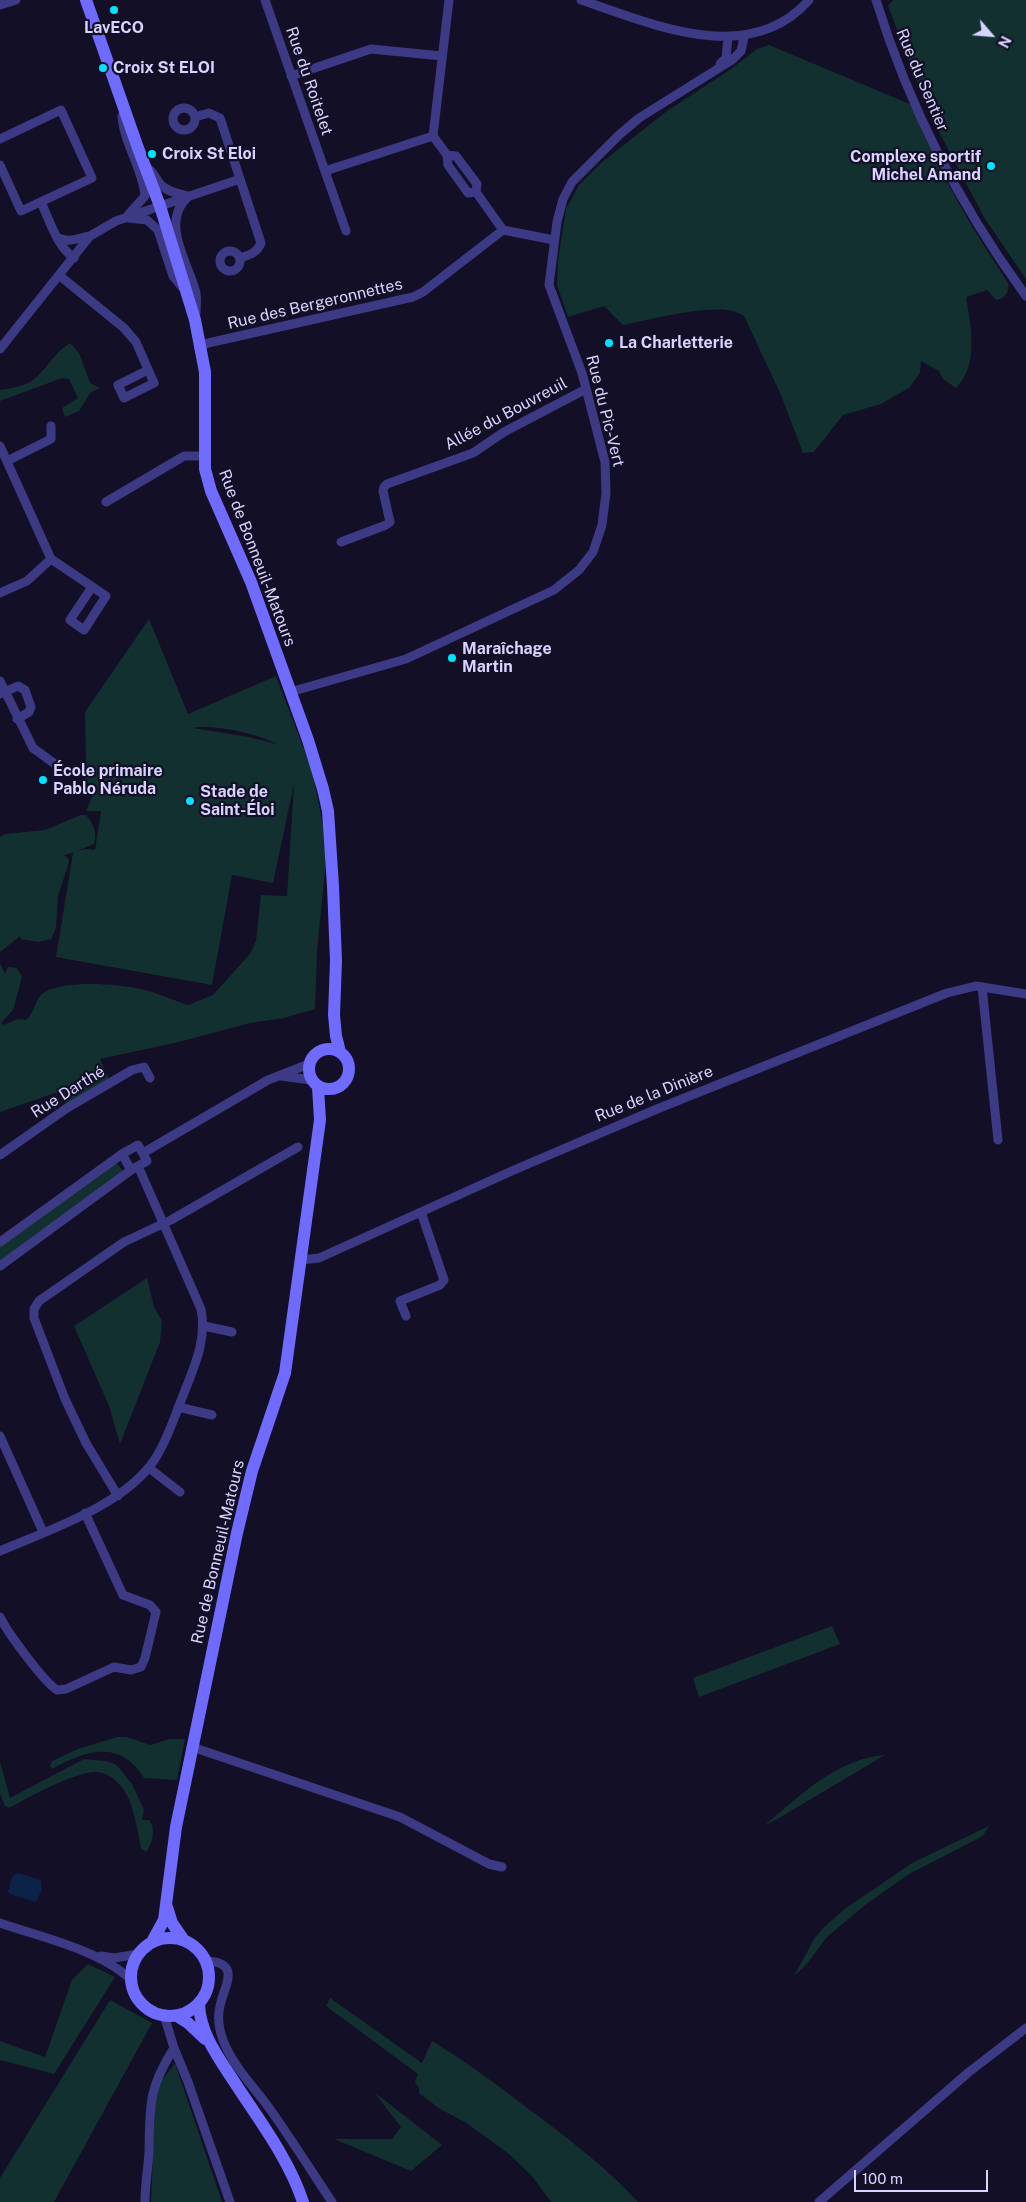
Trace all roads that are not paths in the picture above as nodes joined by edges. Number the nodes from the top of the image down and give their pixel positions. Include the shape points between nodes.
1 (16, 0) edge
2 (265, 0) edge
3 (449, 0) edge
4 (581, 0) edge
5 (810, 0) edge
6 (876, 0) edge
7 (88, 1) edge
8 (0, 5) edge
9 (728, 37) junction
10 (744, 37) junction
11 (442, 56) junction
12 (710, 73) junction
13 (291, 76) junction
14 (120, 97) junction
15 (195, 117) dead end
16 (433, 136) junction
17 (0, 139) edge
18 (0, 165) edge
19 (145, 166) junction
20 (325, 171) junction
21 (240, 179) junction
22 (188, 196) junction
23 (41, 202) junction
24 (160, 206) junction
25 (126, 217) junction
26 (503, 230) junction
27 (346, 231) dead end
28 (90, 236) junction
29 (57, 238) junction
30 (554, 240) junction
31 (74, 258) junction
32 (240, 258) dead end
33 (60, 276) junction
34 (187, 293) junction
35 (1026, 296) edge
36 (195, 320) junction
37 (201, 346) junction
38 (0, 350) edge
39 (148, 370) dead end
40 (586, 389) junction
41 (51, 426) dead end
42 (0, 446) edge
43 (204, 456) junction
44 (6, 461) junction
45 (106, 502) dead end
46 (341, 542) dead end
47 (50, 560) junction
48 (92, 587) junction
49 (0, 593) edge
50 (0, 681) edge
51 (290, 692) junction
52 (2, 693) edge
53 (17, 719) junction
54 (55, 764) dead end
55 (982, 987) junction
56 (1026, 994) edge
57 (334, 1015) junction
58 (324, 1050) junction
59 (340, 1052) junction
60 (309, 1064) junction
61 (278, 1076) junction
62 (150, 1078) dead end
63 (314, 1083) junction
64 (336, 1088) junction
65 (320, 1120) junction
66 (998, 1140) dead end
67 (298, 1147) dead end
68 (142, 1153) junction
69 (122, 1154) junction
70 (0, 1155) edge
71 (135, 1168) junction
72 (421, 1212) junction
73 (164, 1223) junction
74 (0, 1242) edge
75 (302, 1260) junction
76 (0, 1266) edge
77 (406, 1316) dead end
78 (204, 1326) junction
79 (232, 1332) dead end
80 (178, 1407) junction
81 (212, 1415) dead end
82 (0, 1436) edge
83 (149, 1468) junction
84 (180, 1492) dead end
85 (118, 1496) junction
86 (85, 1513) junction
87 (43, 1532) junction
88 (0, 1551) edge
89 (0, 1617) edge
90 (192, 1747) junction
91 (502, 1867) dead end
92 (167, 1905) junction
93 (0, 1923) edge
94 (183, 1939) junction
95 (153, 1940) junction
96 (138, 1954) junction
97 (95, 1956) junction
98 (206, 1962) junction
99 (131, 1980) junction
100 (199, 2004) junction
101 (170, 2015) junction
102 (1026, 2028) edge
103 (212, 2047) junction
104 (174, 2048) junction
105 (145, 2202) edge
106 (230, 2202) edge
107 (303, 2202) edge
108 (332, 2202) edge
109 (819, 2202) edge

1 - 8 street
2 - 13 street, Rue du Roitelet
3 - 11 street
4 - 9 street via 673,30
5 - 10 street via 792,16 764,31
6 - 35 street, Rue du Sentier via 904,81 942,161 980,230
7 - 14 main road, Rue de Bonneuil-Matours
9 - 10 street
9 - 12 street, Rue du Pic-Vert via 726,58
10 - 12 street, Rue du Pic-Vert via 737,56
11 - 13 street via 371,48
11 - 16 street
12 - 30 street, Rue du Pic-Vert via 639,118 572,182 563,199
13 - 20 street, Rue du Roitelet
14 - 19 main road, Rue de Bonneuil-Matours
14 - 25 street via 122,120 145,196
15 - 21 street via 209,113 220,118
16 - 20 street
16 - 26 street via 468,193 476,192
17 - 23 street via 61,110 92,178
18 - 23 street via 22,211
19 - 22 street via 154,172 164,188
19 - 24 main road, Rue de Bonneuil-Matours
20 - 27 street, Rue du Roitelet
21 - 22 street
21 - 32 street via 261,243 254,253
22 - 24 street
22 - 36 street via 175,217 176,234 197,296
23 - 29 street
24 - 25 street
24 - 34 main road, Rue de Bonneuil-Matours
25 - 28 street
25 - 34 street via 147,220 158,230 173,276
26 - 30 street
26 - 37 street, Rue des Bergeronnettes via 413,297
28 - 29 street via 73,241
28 - 31 street
29 - 31 street
30 - 40 street, Rue du Pic-Vert via 550,289 578,358
31 - 33 street
33 - 38 street
33 - 39 street via 124,328 136,342
34 - 36 main road, Rue de Bonneuil-Matours
36 - 37 main road, Rue de Bonneuil-Matours
37 - 43 main road, Rue de Bonneuil-Matours via 205,372
40 - 46 street, Allée du Bouvreuil via 504,432 473,453 387,484 383,491 390,522
40 - 51 street, Rue du Pic-Vert via 605,462 606,492 598,540 579,570 554,590 406,659
41 - 44 street via 51,439
42 - 44 street
43 - 45 street via 179,458
43 - 51 main road, Rue de Bonneuil-Matours via 214,502 250,582
44 - 47 street
47 - 48 street
47 - 49 street via 27,581
48 - 48 street via 70,620 84,630 106,596
50 - 52 street
51 - 57 main road, Rue de Bonneuil-Matours via 328,812 336,961
52 - 53 street
52 - 53 street via 18,686 25,690 30,709
53 - 54 street via 32,748
55 - 56 street, Rue de la Dinière
55 - 66 street
55 - 72 street, Rue de la Dinière via 947,993 666,1105
57 - 58 main road, Rue de Bonneuil-Matours
57 - 59 main road, Rue de Bonneuil-Matours
58 - 59 main road
58 - 60 main road via 315,1054
59 - 64 main road via 348,1062 349,1071 344,1083
60 - 61 street
60 - 63 main road via 308,1072
61 - 63 street
61 - 68 street
62 - 70 street, Rue Darthé via 144,1067 132,1070 67,1108
63 - 64 main road via 328,1090
63 - 65 main road, Rue de Bonneuil-Matours
64 - 65 main road, Rue de Bonneuil-Matours
65 - 75 main road, Rue de Bonneuil-Matours
67 - 73 street
68 - 69 street via 138,1145
68 - 71 street via 147,1161
69 - 71 street
69 - 74 street
71 - 73 street
71 - 76 street
72 - 75 street, Rue de la Dinière via 319,1258
72 - 77 street via 444,1280 440,1285 400,1301
73 - 78 street via 197,1297
73 - 85 street via 127,1240 101,1257 39,1301 34,1309 65,1399 86,1443
75 - 90 main road, Rue de Bonneuil-Matours via 285,1373 248,1487
78 - 79 street
78 - 80 street via 198,1354
80 - 81 street
80 - 83 street
82 - 87 street
83 - 84 street
83 - 85 street
85 - 86 street
86 - 87 street
86 - 89 street via 123,1595 150,1605 156,1612 141,1667 131,1670 114,1666 66,1689 57,1690
87 - 88 street
90 - 91 street via 400,1817 489,1864
90 - 92 main road, Rue de Bonneuil-Matours via 172,1847
92 - 94 main road, Rue de Bonneuil-Matours via 172,1923
92 - 95 main road, Rue de Bonneuil-Matours via 164,1920
93 - 97 street
94 - 95 main road
94 - 98 main road via 200,1952
95 - 96 main road
96 - 97 street via 114,1958
96 - 99 main road
97 - 99 street via 115,1966
98 - 100 main road via 209,1983
98 - 108 street via 225,1966 229,1972 218,2020 225,2045
99 - 101 main road via 141,2004 152,2011
100 - 101 main road via 191,2011
100 - 103 main road via 200,2017
101 - 103 main road via 188,2023
101 - 104 street
102 - 109 street via 969,2072
103 - 107 main road via 281,2155
104 - 105 street via 155,2083 150,2105
104 - 106 street

